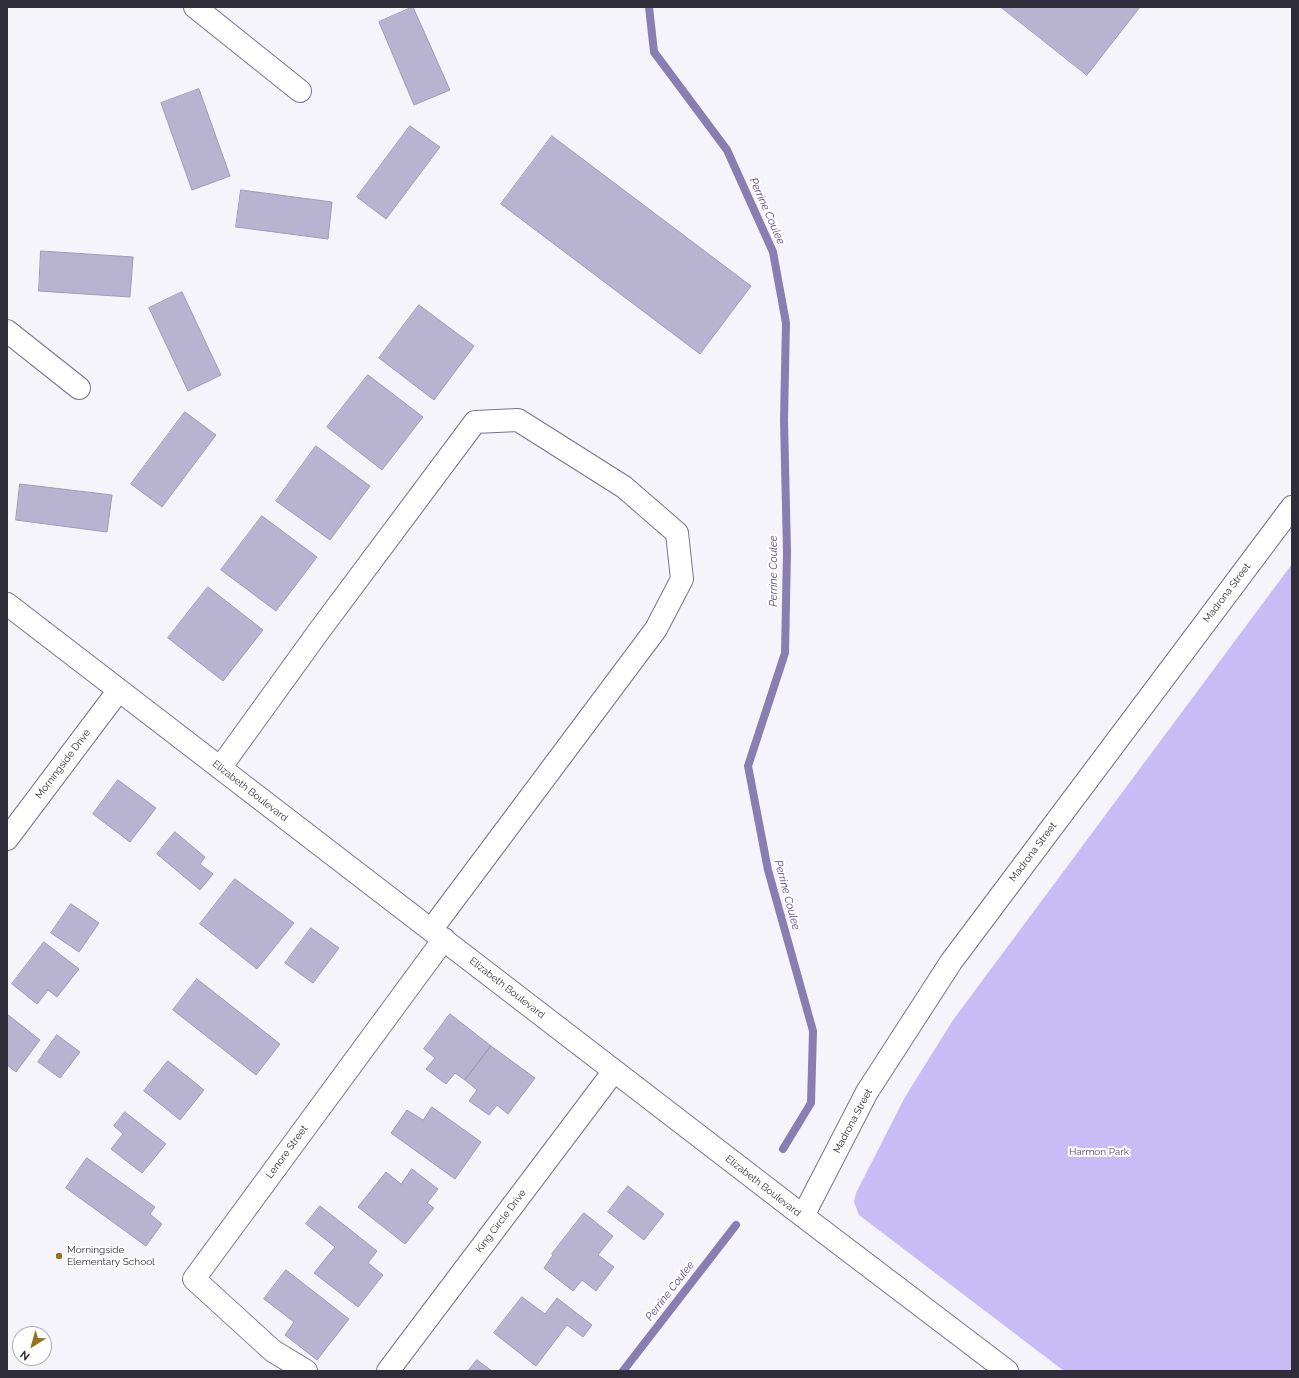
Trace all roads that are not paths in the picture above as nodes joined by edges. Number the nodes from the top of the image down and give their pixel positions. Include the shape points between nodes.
1 (195, 7) edge
2 (300, 91) dead end
3 (7, 331) edge
4 (79, 388) dead end
5 (1292, 506) edge
6 (7, 604) edge
7 (119, 690) junction
8 (220, 768) junction
9 (7, 839) edge
10 (438, 935) junction
11 (614, 1071) junction
12 (803, 1216) junction
13 (306, 1371) edge
14 (388, 1371) edge
15 (1007, 1371) edge

1 - 2 street
3 - 4 street
5 - 12 street, Madrona Street via 951,962 867,1092
6 - 7 street, Elizabeth Boulevard
7 - 8 street, Elizabeth Boulevard
7 - 9 street, Morningside Drive
8 - 10 street, Elizabeth Boulevard
8 - 10 street via 475,422 518,420 624,487 676,533 682,579 656,629
10 - 11 street, Elizabeth Boulevard
10 - 13 street, Lenore Street via 194,1279 273,1351
11 - 12 street, Elizabeth Boulevard
11 - 14 street, King Circle Drive
12 - 15 street, Elizabeth Boulevard

